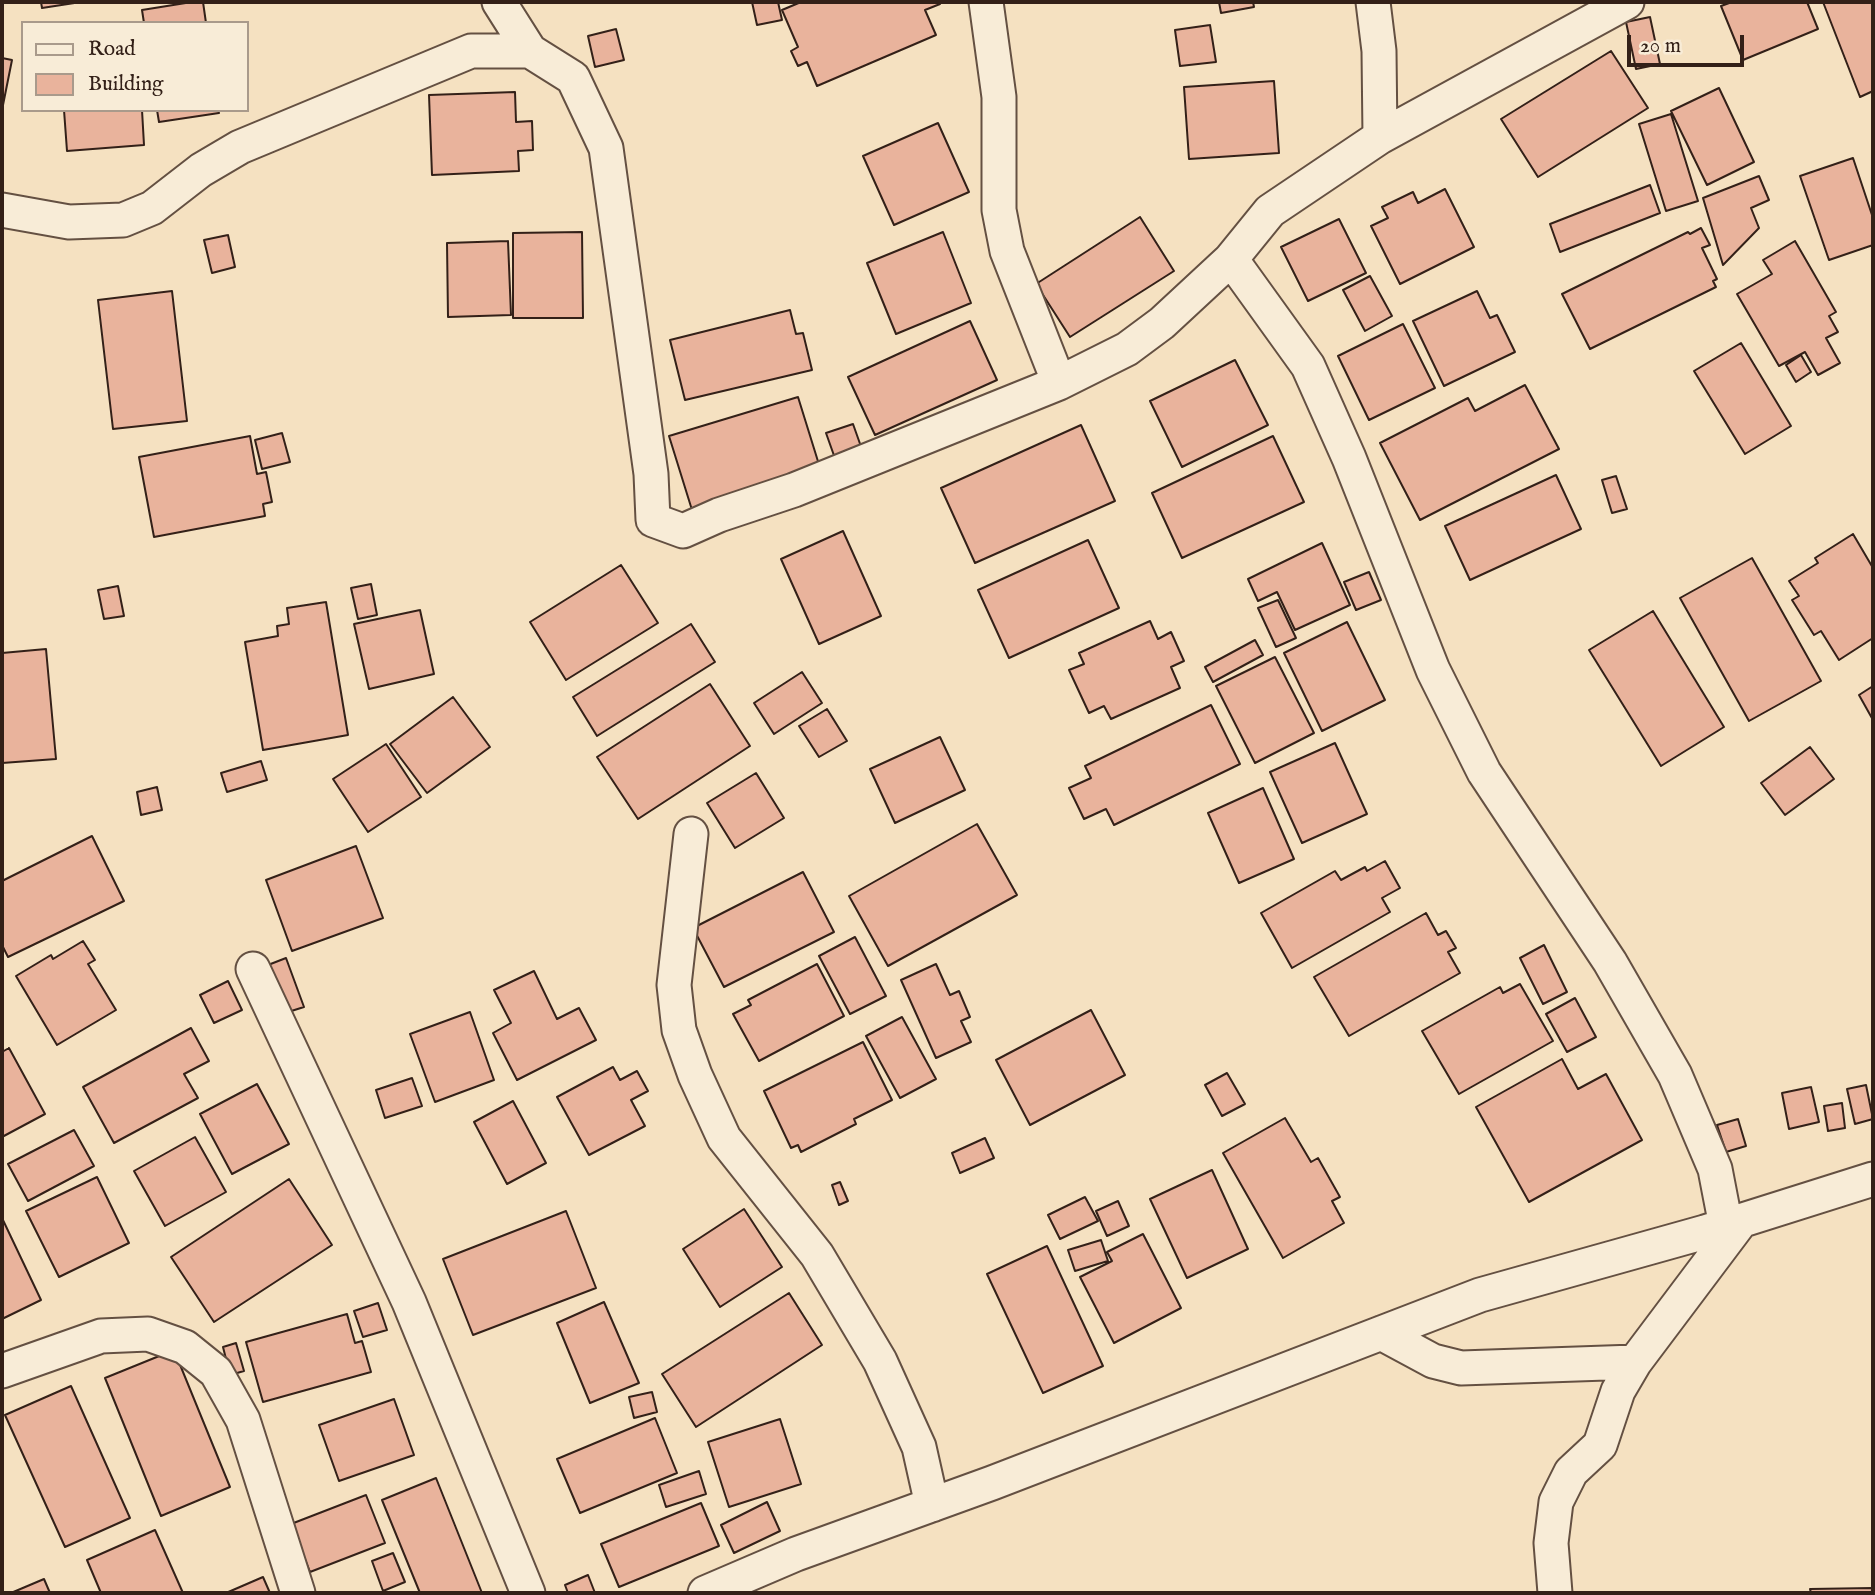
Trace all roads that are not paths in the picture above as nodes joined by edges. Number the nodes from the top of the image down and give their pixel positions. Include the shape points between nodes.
1 (499, 2) edge
2 (986, 2) edge
3 (1373, 2) edge
4 (1627, 2) edge
5 (530, 51) junction
6 (1380, 137) junction
7 (2, 210) edge
8 (1231, 259) junction
9 (1059, 383) junction
10 (691, 834) dead end
11 (253, 968) dead end
12 (1873, 1179) edge
13 (1734, 1223) junction
14 (1381, 1333) junction
15 (1635, 1362) junction
16 (2, 1371) edge
17 (932, 1505) junction
18 (298, 1593) edge
19 (528, 1593) edge
20 (705, 1593) edge
21 (1555, 1593) edge

1 - 5 street
2 - 9 street via 999,97 999,210 1007,251
3 - 6 street
4 - 6 street
5 - 7 street via 471,51 240,147 152,208 122,220 69,222
5 - 9 street via 573,78 606,148 651,474 653,520 683,531
6 - 8 street via 1270,211
8 - 9 street via 1163,323 1127,349
8 - 13 street via 1308,366 1433,670 1484,772 1609,962 1675,1076
10 - 17 street via 674,985 679,1030 695,1075 724,1138 817,1255 880,1361 919,1447
11 - 19 street via 409,1302
12 - 13 street
13 - 14 street via 1480,1295
13 - 15 street
14 - 15 street via 1433,1361 1461,1368
14 - 17 street
15 - 21 street via 1618,1391 1600,1445 1571,1472 1556,1502 1550,1543
16 - 18 street via 101,1336 148,1334 185,1347 216,1372 243,1420
17 - 20 street

